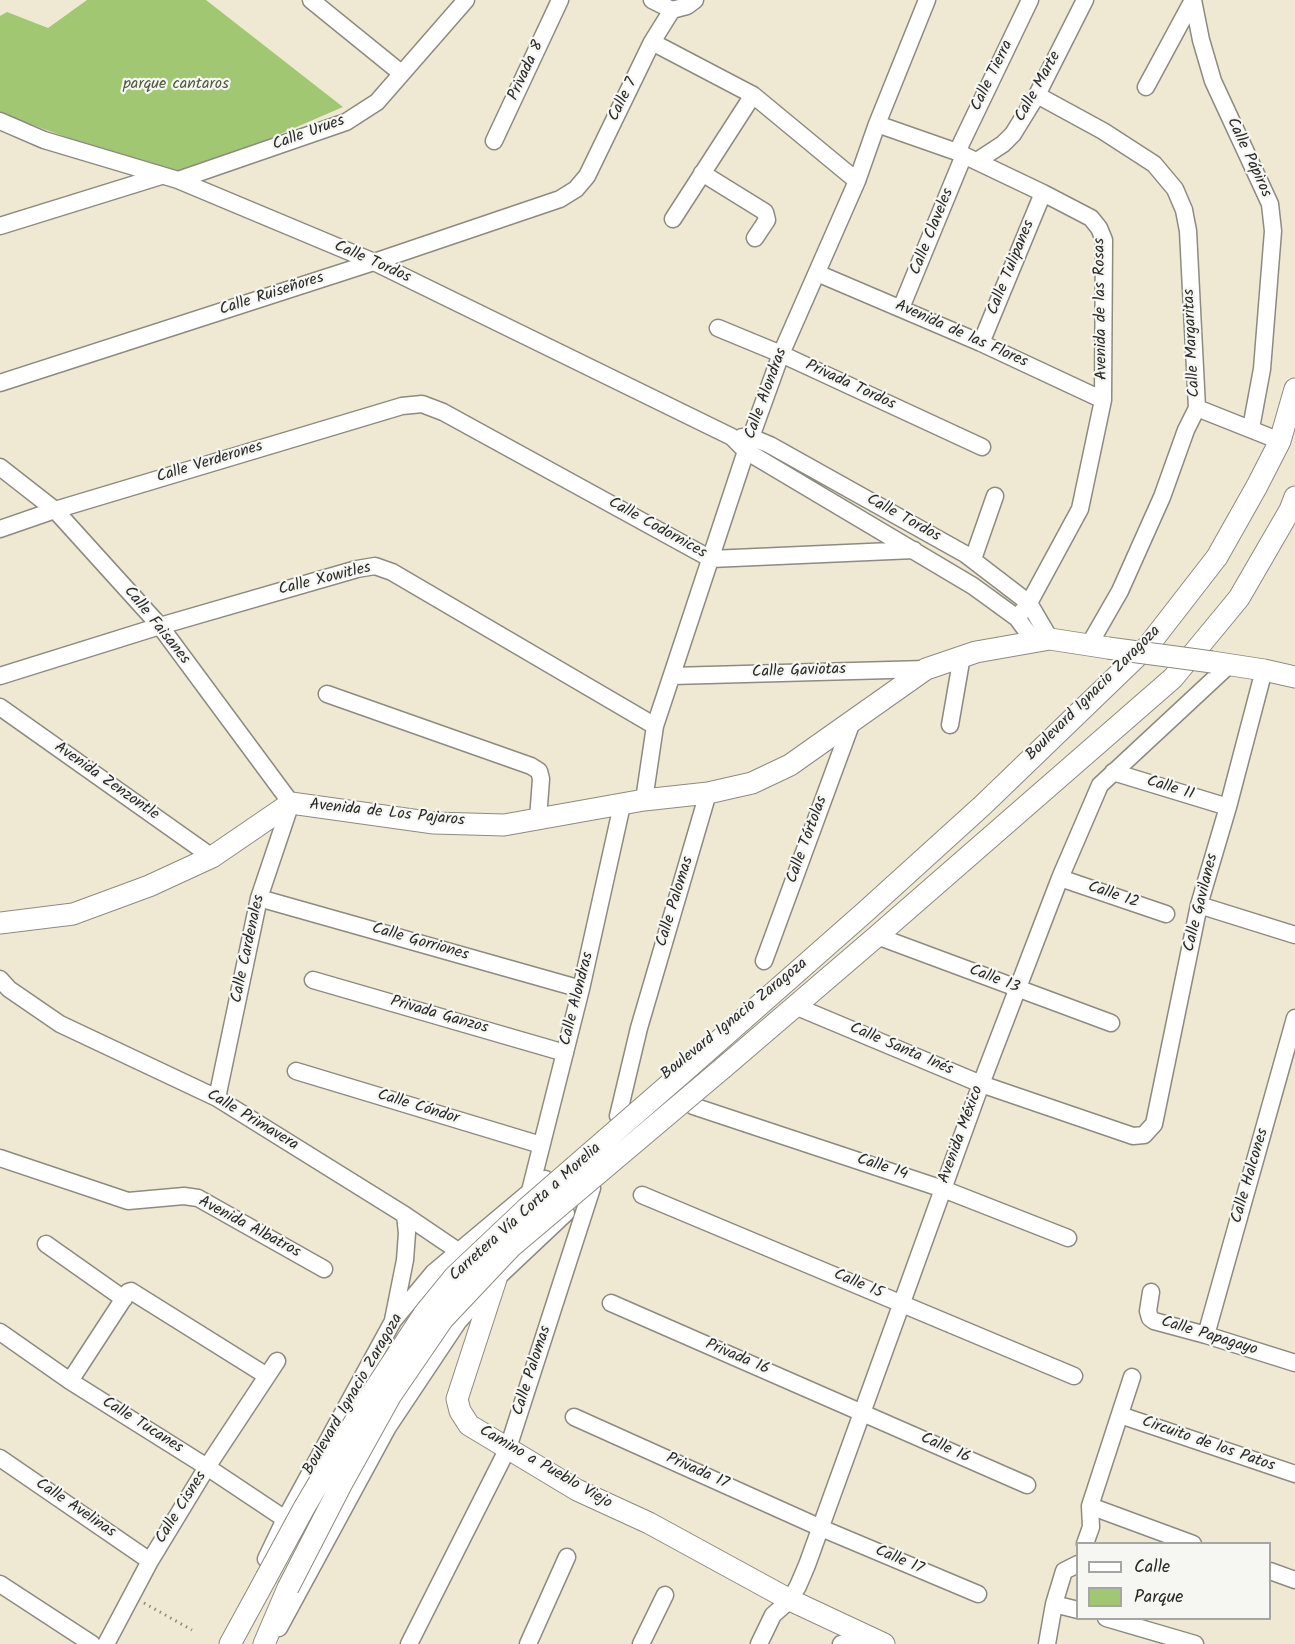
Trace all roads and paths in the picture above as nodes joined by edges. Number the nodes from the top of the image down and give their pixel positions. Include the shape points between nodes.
1 (311, 0) edge
2 (466, 0) edge
3 (560, 0) edge
4 (652, 0) edge
5 (695, 0) edge
6 (1030, 0) edge
7 (1085, 0) edge
8 (1193, 0) edge
9 (928, 2) edge
10 (672, 10) junction
11 (652, 42) junction
12 (401, 73) junction
13 (1146, 87) dead end
14 (753, 95) junction
15 (1037, 95) junction
16 (0, 121) edge
17 (877, 124) junction
18 (494, 141) dead end
19 (966, 156) junction
20 (702, 173) junction
21 (161, 176) junction
22 (178, 180) junction
23 (857, 181) junction
24 (576, 189) joint
25 (1043, 193) junction
26 (673, 219) dead end
27 (0, 226) edge
28 (755, 238) dead end
29 (374, 262) junction
30 (817, 273) junction
31 (901, 308) junction
32 (718, 328) dead end
33 (981, 343) junction
34 (781, 354) junction
35 (0, 383) edge
36 (1295, 389) edge
37 (1103, 399) junction
38 (422, 404) joint
39 (1197, 408) junction
40 (1251, 428) junction
41 (1280, 441) junction
42 (749, 444) junction
43 (982, 447) dead end
44 (0, 467) edge
45 (995, 496) dead end
46 (1295, 496) edge
47 (55, 510) junction
48 (0, 529) edge
49 (914, 550) junction
50 (711, 559) junction
51 (973, 560) junction
52 (1029, 603) junction
53 (1017, 618) junction
54 (160, 626) junction
55 (1042, 640) junction
56 (1098, 647) junction
57 (962, 656) junction
58 (1220, 664) junction
59 (926, 669) junction
60 (1264, 670) junction
61 (0, 676) edge
62 (672, 676) junction
63 (1295, 677) edge
64 (327, 694) dead end
65 (0, 707) edge
66 (853, 719) junction
67 (950, 725) dead end
68 (655, 726) junction
69 (1113, 772) junction
70 (708, 794) junction
71 (644, 800) junction
72 (291, 803) junction
73 (622, 805) junction
74 (1228, 807) junction
75 (538, 819) junction
76 (212, 857) junction
77 (1060, 878) junction
78 (259, 897) junction
79 (1199, 905) junction
80 (1166, 914) dead end
81 (0, 923) edge
82 (1295, 935) edge
83 (878, 936) junction
84 (764, 961) dead end
85 (0, 979) edge
86 (313, 980) dead end
87 (582, 988) junction
88 (1017, 989) junction
89 (758, 1006) junction
90 (795, 1006) junction
91 (1295, 1018) edge
92 (1111, 1023) dead end
93 (769, 1028) junction
94 (565, 1053) junction
95 (296, 1071) dead end
96 (981, 1084) junction
97 (217, 1098) junction
98 (693, 1106) junction
99 (618, 1116) junction
100 (1144, 1135) joint
101 (541, 1145) junction
102 (0, 1158) edge
103 (592, 1188) junction
104 (943, 1188) junction
105 (530, 1191) junction
106 (642, 1195) dead end
107 (405, 1215) junction
108 (1068, 1238) dead end
109 (46, 1244) dead end
110 (458, 1250) junction
111 (324, 1269) dead end
112 (496, 1279) junction
113 (1151, 1292) dead end
114 (127, 1295) junction
115 (902, 1303) junction
116 (611, 1304) dead end
117 (393, 1321) junction
118 (0, 1332) edge
119 (1206, 1335) junction
120 (277, 1361) dead end
121 (1295, 1364) edge
122 (267, 1376) junction
123 (1074, 1376) dead end
124 (1132, 1377) dead end
125 (70, 1381) junction
126 (864, 1413) junction
127 (1120, 1415) junction
128 (574, 1417) dead end
129 (508, 1448) junction
130 (0, 1458) edge
131 (207, 1467) junction
132 (1295, 1474) edge
133 (1027, 1485) dead end
134 (1090, 1506) junction
135 (285, 1519) junction
136 (821, 1528) junction
137 (1086, 1542) edge
138 (1188, 1542) edge
139 (567, 1557) dead end
140 (150, 1560) junction
141 (1071, 1567) edge
142 (1271, 1572) edge
143 (1295, 1580) edge
144 (0, 1584) edge
145 (978, 1594) dead end
146 (132, 1595) junction
147 (665, 1595) dead end
148 (790, 1600) junction
149 (1054, 1604) junction
150 (1076, 1610) edge
151 (1113, 1620) edge
152 (192, 1630) dead end
153 (876, 1640) edge
154 (92, 1644) edge
155 (106, 1644) edge
156 (228, 1644) edge
157 (264, 1644) edge
158 (269, 1644) edge
159 (409, 1644) edge
160 (528, 1644) edge
161 (641, 1644) edge
162 (759, 1644) edge
163 (841, 1644) edge
164 (1047, 1644) edge
165 (1196, 1644) edge

1 - 12 street
2 - 12 street, Calle Urues
3 - 18 street, Privada 8
4 - 10 street
5 - 10 street
6 - 19 street, Calle Tierra
7 - 15 street, Calle Marte
8 - 13 street
8 - 40 street, Calle Pápiros via 1213,81 1270,204 1273,231 1262,369
9 - 17 street, Calle Alondras
10 - 11 street, Calle 7
11 - 14 street
11 - 24 street, Calle 7 via 587,176
12 - 22 street, Calle Urues via 377,102 346,122
14 - 20 street
14 - 23 street
15 - 19 street, Calle Marte via 1003,144
15 - 39 street, Calle Margaritas via 1146,157 1175,189 1188,231
16 - 21 street, Calle Tordos via 44,140
17 - 19 street, Avenida de las Rosas
17 - 23 street, Calle Alondras
19 - 25 street, Avenida de las Rosas
19 - 31 street, Calle Claveles
20 - 26 street
20 - 28 street via 765,212 767,220
21 - 22 street, Calle Tordos
21 - 27 street
22 - 29 street, Calle Tordos
23 - 30 street, Calle Alondras
24 - 29 street, Calle Ruiseñores via 560,199
25 - 33 street, Calle Tulipanes
25 - 37 street, Avenida de las Rosas via 1091,218 1104,240
29 - 35 street, Calle Ruiseñores
29 - 42 street, Calle Tordos
30 - 31 street, Avenida de las Flores
30 - 34 street, Calle Alondras
31 - 33 street, Avenida de las Flores
32 - 34 street, Privada Tordos
33 - 37 street, Avenida de las Flores
34 - 42 street, Calle Alondras
34 - 43 street, Privada Tordos
36 - 41 main road, Boulevard Ignacio Zaragoza
37 - 52 street, Avenida de las Rosas via 1080,509
38 - 47 street, Calle Verderones via 402,406
38 - 50 street, Calle Codornices
39 - 40 street
39 - 56 street, Calle Margaritas
40 - 41 street
41 - 89 main road, Boulevard Ignacio Zaragoza via 1217,557 1148,646 983,805
42 - 49 street, Calle Tordos
42 - 50 street, Calle Alondras
42 - 51 street, Calle Tordos via 770,445
44 - 47 street, Calle Faisanes
45 - 51 street
46 - 83 main road, Boulevard Ignacio Zaragoza via 1239,598 1173,678
47 - 48 street, Calle Verderones
47 - 54 street, Calle Faisanes
49 - 50 street, Calle Codornices
49 - 53 street, Calle Tordos
50 - 62 street, Calle Alondras
51 - 52 street, Calle Tordos
52 - 53 street, Avenida de las Rosas
52 - 55 street, Calle Tordos
53 - 55 street, Calle Tordos
54 - 61 street, Calle Xowitles
54 - 68 street, Calle Xowitles via 375,566 392,572
54 - 72 street, Calle Faisanes
55 - 56 main road
55 - 57 main road
56 - 58 main road, bridge
57 - 59 main road
57 - 67 street
58 - 60 main road
58 - 69 street, Avenida México
59 - 62 street, Calle Gaviotas
59 - 66 main road
60 - 63 main road
60 - 74 street, Calle Gavilanes
62 - 68 street, Calle Alondras
64 - 75 street via 531,765 539,771 541,779
65 - 76 street, Avenida Zenzontle
66 - 70 main road, Avenida de Los Pajaros via 790,765 752,783
66 - 84 street, Calle Tórtolas
68 - 71 street, Calle Alondras
69 - 74 street, Calle 11
69 - 77 street, Avenida México via 1100,785
70 - 71 main road, Avenida de Los Pajaros
70 - 99 street, Calle Palomas via 639,1028
71 - 73 main road, Avenida de Los Pajaros
72 - 75 main road, Avenida de Los Pajaros via 434,823 504,825
72 - 76 main road, Avenida de Los Pajaros
72 - 78 street, Calle Cardenales
73 - 75 main road, Avenida de Los Pajaros
73 - 87 street, Calle Alondras
74 - 79 street, Calle Gavilanes
76 - 81 main road, Avenida de Los Pajaros via 73,914
77 - 80 street, Calle 12
77 - 88 street, Avenida México
78 - 87 street, Calle Gorriones
78 - 97 street, Calle Cardenales
79 - 82 street
79 - 100 street, Calle Gavilanes via 1154,1124
83 - 88 street, Calle 13
83 - 90 main road, Boulevard Ignacio Zaragoza
85 - 97 street, Calle Primavera via 60,1023
86 - 94 street, Privada Ganzos
87 - 94 street, Calle Alondras
88 - 92 street, Calle 13
88 - 96 street, Avenida México
89 - 99 street, Boulevard Ignacio Zaragoza via 723,1028
89 - 156 main road, Carretera Vía Corta a Morelia, bridge via 455,1276 424,1314 367,1401
90 - 93 main road, Boulevard Ignacio Zaragoza
90 - 96 street, Calle Santa Inés
91 - 119 street, Calle Halcones
93 - 98 street, Boulevard Ignacio Zaragoza via 746,1060
93 - 157 main road, Carretera Vía Corta a Morelia, bridge via 511,1247 444,1318 391,1395 341,1485
94 - 101 street, Calle Alondras
95 - 101 street, Calle Cóndor
96 - 100 street, Calle Santa Inés via 1133,1136
96 - 104 street, Avenida México
97 - 107 street, Calle Primavera
98 - 103 street, Boulevard Ignacio Zaragoza
98 - 104 street, Calle 14
99 - 105 street, Boulevard Ignacio Zaragoza
101 - 105 street, Calle Alondras
102 - 111 street, Avenida Albatros via 128,1202 198,1198
103 - 112 street, Boulevard Ignacio Zaragoza
103 - 129 street, Calle Palomas
104 - 108 street, Calle 14
104 - 115 street, Avenida México
105 - 110 street, Boulevard Ignacio Zaragoza
106 - 115 street, Calle 15
107 - 110 street, Calle Primavera
107 - 117 street via 405,1260
109 - 114 street
110 - 112 street, Calle Primavera
110 - 117 street, Boulevard Ignacio Zaragoza
112 - 129 main road, Camino a Pueblo Viejo via 457,1399 459,1411 469,1425
112 - 158 street, Boulevard Ignacio Zaragoza via 458,1322 388,1427
113 - 119 street, Calle Papagayo via 1148,1311 1154,1321
114 - 122 street
114 - 125 street
115 - 123 street, Calle 15
115 - 126 street, Avenida México
116 - 126 street, Privada 16
117 - 135 street, Boulevard Ignacio Zaragoza
118 - 125 street, Calle Tucanes
119 - 121 street, Calle Papagayo
120 - 122 street, Calle Cisnes
122 - 131 street, Calle Cisnes
124 - 127 street, Circuito de los Patos
125 - 131 street, Calle Tucanes
126 - 133 street, Calle 16
126 - 136 street, Avenida México
127 - 132 street, Circuito de los Patos
127 - 134 street, Circuito de los Patos
128 - 136 street, Privada 17
129 - 148 main road, Camino a Pueblo Viejo via 577,1490 649,1523
129 - 159 street, Calle Palomas
130 - 140 street, Calle Avelinas
131 - 135 street, Calle Tucanes
131 - 140 street, Calle Cisnes
134 - 137 street, Circuito de los Patos via 1091,1527
134 - 138 street
135 - 156 street, Boulevard Ignacio Zaragoza
136 - 145 street, Calle 17
136 - 148 street, Avenida México
139 - 160 street
140 - 146 street, Calle Cisnes
141 - 149 street
142 - 143 street
144 - 154 street
146 - 152 path
146 - 155 street, Calle Cisnes
147 - 161 street
148 - 153 main road, Camino a Pueblo Viejo
148 - 162 street, Avenida México via 773,1616
149 - 150 street
149 - 164 street
151 - 165 street
153 - 163 street

